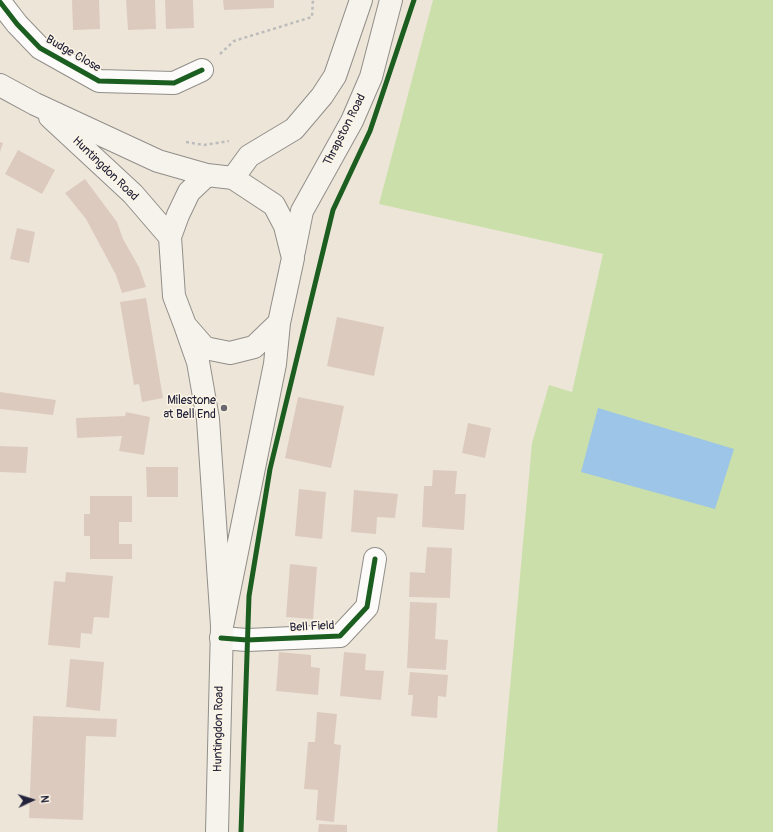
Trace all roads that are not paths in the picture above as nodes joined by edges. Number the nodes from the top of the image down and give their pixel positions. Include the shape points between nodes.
1 (360, 0) edge
2 (391, 0) edge
3 (0, 2) edge
4 (202, 70) road end
5 (0, 85) edge
6 (36, 104) junction
7 (207, 175) junction
8 (233, 178) junction
9 (170, 237) junction
10 (293, 258) junction
11 (279, 323) junction
12 (185, 326) junction
13 (375, 559) dead end
14 (222, 632) junction
15 (217, 832) edge

1 - 8 main road via 335,76 322,96 294,129 249,156
2 - 10 main road, Thrapston Road via 371,77 352,121 302,211
3 - 4 street, Budge Close via 40,48 99,81 174,82
5 - 6 main road, Huntingdon Road
6 - 7 main road, Huntingdon Road via 158,161
6 - 9 main road, Huntingdon Road via 133,194
7 - 8 main road, Thrapston Road
7 - 9 main road via 190,192
8 - 10 main road, Thrapston Road via 274,205 285,226
9 - 12 main road via 174,296
10 - 11 main road, Thrapston Road
11 - 12 main road via 254,347 230,353 205,348
11 - 14 main road, Thrapston Road via 274,371
12 - 14 main road via 198,362 208,419
13 - 14 street, Bell Field via 367,607 340,636 248,640
14 - 15 main road, Huntingdon Road

